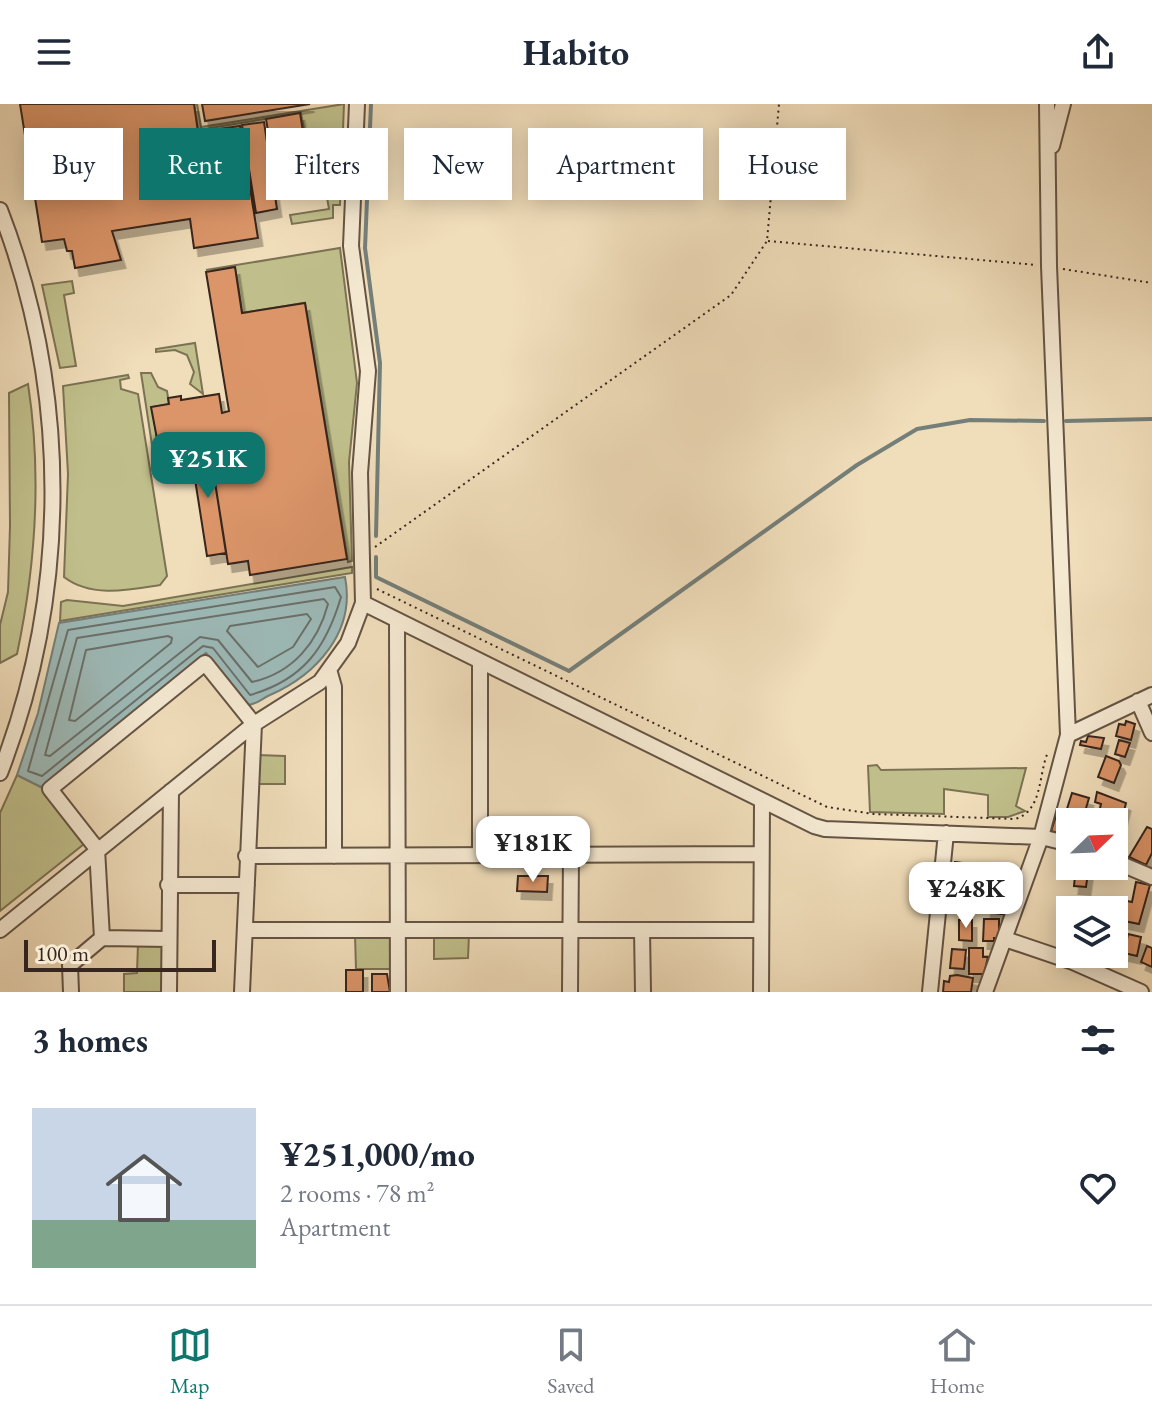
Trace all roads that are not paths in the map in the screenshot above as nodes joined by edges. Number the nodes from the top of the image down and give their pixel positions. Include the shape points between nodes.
1 (357, 104) edge
2 (1047, 104) edge
3 (1063, 104) edge
4 (1046, 168) junction
5 (0, 210) edge
6 (363, 603) junction
7 (397, 622) junction
8 (480, 663) junction
9 (330, 673) junction
10 (1147, 701) edge
11 (254, 724) junction
12 (1152, 733) edge
13 (1068, 735) junction
14 (0, 773) edge
15 (171, 791) junction
16 (762, 802) junction
17 (946, 833) junction
18 (1041, 837) junction
19 (1056, 841) edge
20 (97, 849) junction
21 (571, 854) junction
22 (760, 854) junction
23 (480, 855) junction
24 (246, 856) junction
25 (334, 856) junction
26 (397, 857) junction
27 (1128, 867) edge
28 (1152, 877) edge
29 (168, 885) junction
30 (247, 885) junction
31 (0, 930) edge
32 (245, 930) junction
33 (398, 930) junction
34 (642, 930) junction
35 (761, 930) junction
36 (571, 931) junction
37 (102, 938) junction
38 (169, 939) junction
39 (1005, 939) junction
40 (71, 992) edge
41 (169, 992) edge
42 (242, 992) edge
43 (398, 992) edge
44 (570, 992) edge
45 (643, 992) edge
46 (761, 992) edge
47 (930, 992) edge
48 (985, 992) edge
49 (1141, 992) edge

1 - 6 street via 351,246 368,371 360,473
2 - 4 street
3 - 4 street
4 - 13 street
5 - 14 street via 24,280 42,360 54,499 36,659
6 - 7 street
6 - 9 street
7 - 8 street
7 - 26 street
8 - 16 street
8 - 23 street
9 - 11 street
9 - 25 street
10 - 12 street
10 - 13 street
11 - 15 street
11 - 20 street via 205,663 193,672 50,789
11 - 24 street
13 - 18 street
15 - 20 street
15 - 29 street
16 - 17 street via 825,829
16 - 22 street
17 - 18 street
17 - 47 street
18 - 19 street
18 - 39 street
20 - 31 street
20 - 37 street
21 - 22 street
21 - 23 street
21 - 36 street
22 - 35 street
23 - 26 street
24 - 25 street
24 - 30 street
25 - 26 street
26 - 33 street
27 - 28 street
29 - 30 street
29 - 38 street
30 - 32 street
32 - 33 street
32 - 42 street
33 - 36 street
33 - 43 street
34 - 35 street
34 - 36 street
34 - 45 street
35 - 46 street
36 - 44 street
37 - 38 street
37 - 40 street via 70,965
38 - 41 street
39 - 48 street
39 - 49 street

